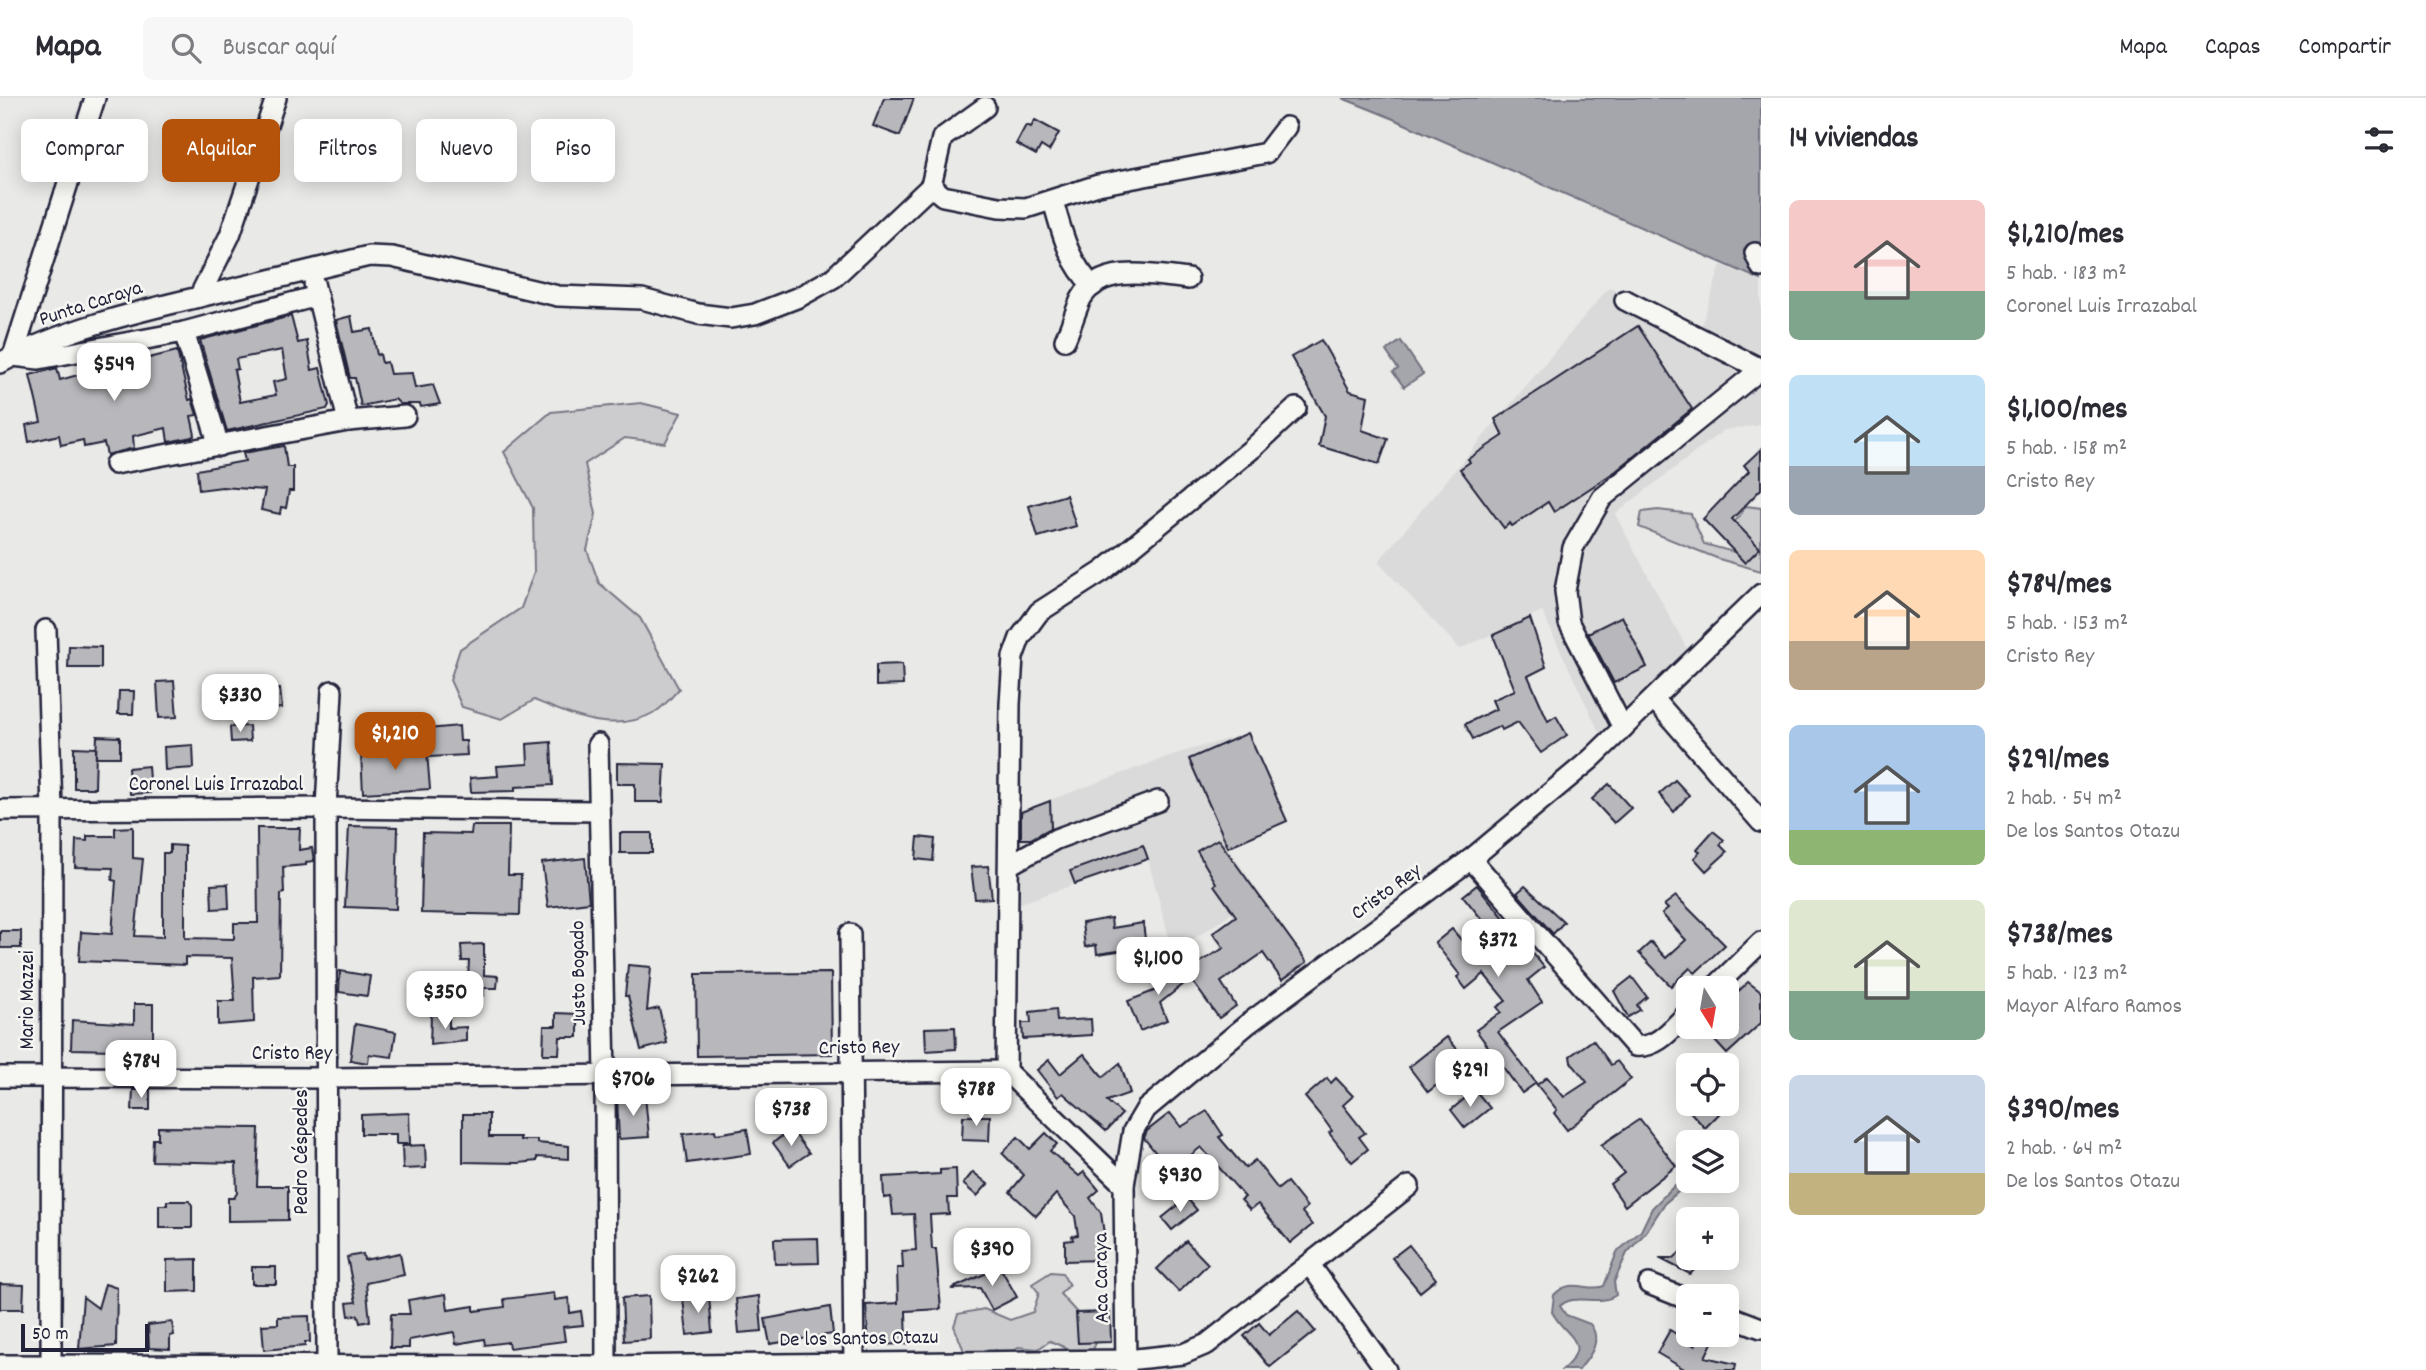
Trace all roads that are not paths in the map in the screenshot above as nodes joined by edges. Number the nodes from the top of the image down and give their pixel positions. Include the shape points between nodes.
1 (95, 98) edge
2 (276, 98) edge
3 (985, 107) dead end
4 (1286, 127) dead end
5 (931, 186) junction
6 (1053, 201) junction
7 (312, 272) junction
8 (1188, 279) dead end
9 (1093, 286) junction
10 (317, 296) junction
11 (199, 297) junction
12 (1625, 300) dead end
13 (184, 332) junction
14 (1065, 340) dead end
15 (7, 359) edge
16 (1761, 369) edge
17 (1296, 408) dead end
18 (405, 416) dead end
19 (348, 421) junction
20 (219, 446) junction
21 (115, 464) dead end
22 (1761, 594) edge
23 (46, 630) dead end
24 (332, 691) dead end
25 (1655, 700) junction
26 (1623, 728) junction
27 (598, 744) dead end
28 (1158, 801) dead end
29 (326, 808) junction
30 (52, 809) junction
31 (0, 810) edge
32 (599, 811) junction
33 (1761, 822) edge
34 (1472, 859) junction
35 (1009, 865) junction
36 (850, 934) dead end
37 (1761, 942) edge
38 (1726, 976) edge
39 (1676, 1024) edge
40 (853, 1071) junction
41 (1006, 1071) junction
42 (52, 1075) junction
43 (605, 1075) junction
44 (0, 1077) edge
45 (325, 1078) junction
46 (1124, 1185) junction
47 (1409, 1186) dead end
48 (1310, 1265) junction
49 (1648, 1284) dead end
50 (1676, 1295) edge
51 (1739, 1320) edge
52 (1761, 1328) edge
53 (0, 1365) edge
54 (1126, 1365) edge
55 (854, 1367) edge
56 (51, 1368) edge
57 (327, 1368) edge
58 (606, 1368) edge
59 (1386, 1370) edge

1 - 15 street
2 - 11 street via 230,235
3 - 5 street via 942,138
4 - 6 street via 1266,153 1145,174
5 - 6 street via 943,196 999,207 1026,208
5 - 7 street, Punta Caraya via 833,278 799,297 743,316 698,314 642,299 558,296 392,257 369,256
6 - 9 street via 1078,272
7 - 10 street
7 - 11 street, Punta Caraya
8 - 9 street via 1127,275 1108,277
9 - 14 street via 1082,298
10 - 13 street
10 - 19 street
11 - 15 street, Punta Caraya via 118,317
12 - 16 street
13 - 15 street via 39,359
13 - 20 street
16 - 26 street via 1602,498 1573,548 1565,591 1569,623
17 - 35 street via 1103,570 1039,612 1029,624 1013,656
18 - 19 street
19 - 20 street
20 - 21 street
22 - 25 street, Cristo Rey
23 - 30 street, Mario Mazzei
24 - 29 street, Pedro Céspedes
25 - 26 street, Cristo Rey
25 - 33 street
26 - 34 street, Cristo Rey
27 - 32 street, Justo Bogado
28 - 35 street via 1056,839
29 - 30 street, Coronel Luis Irrazabal
29 - 32 street, Coronel Luis Irrazabal
29 - 45 street, Pedro Céspedes
30 - 31 street, Coronel Luis Irrazabal
30 - 42 street, Mario Mazzei
32 - 43 street, Justo Bogado
34 - 39 street via 1635,1046 1655,1044
34 - 46 street, Cristo Rey via 1249,1023 1146,1109 1133,1131
35 - 41 street
36 - 40 street
37 - 38 street
40 - 41 street, Cristo Rey
40 - 43 street, Cristo Rey
40 - 55 street
41 - 46 street
42 - 44 street, Cristo Rey
42 - 45 street, Cristo Rey
42 - 56 street, Mario Mazzei
43 - 45 street, Cristo Rey
43 - 58 street, Justo Bogado
45 - 57 street, Pedro Céspedes
46 - 54 street, Aca Caraya
47 - 48 street, De los Santos Otazu
48 - 54 street, De los Santos Otazu via 1207,1344 1183,1354
48 - 59 street
49 - 50 street
51 - 52 street
53 - 56 street, De los Santos Otazu
54 - 55 street, De los Santos Otazu
55 - 58 street, De los Santos Otazu
56 - 57 street, De los Santos Otazu
57 - 58 street, De los Santos Otazu

